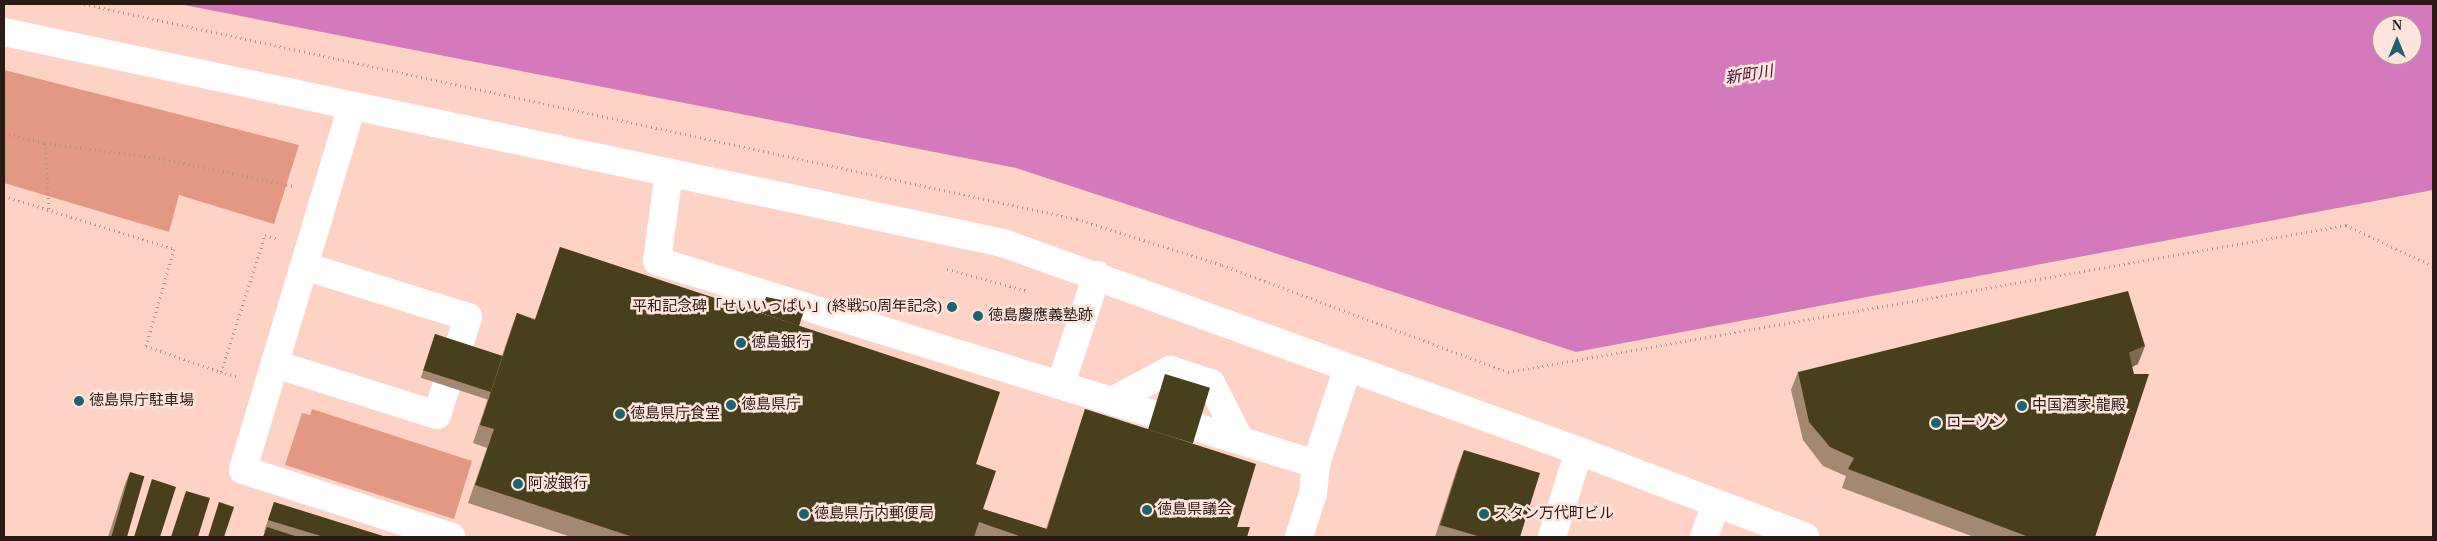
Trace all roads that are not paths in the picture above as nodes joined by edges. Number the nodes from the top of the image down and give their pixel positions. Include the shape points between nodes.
1 (4, 32) edge
2 (352, 106) junction
3 (670, 172) junction
4 (304, 266) junction
5 (1097, 275) junction
6 (275, 364) junction
7 (1343, 382) dead end
8 (1061, 383) junction
9 (1114, 400) junction
10 (1240, 440) junction
11 (1579, 452) junction
12 (1316, 464) junction
13 (1716, 504) junction
14 (452, 537) edge
15 (1299, 537) edge
16 (1552, 537) edge
17 (1704, 537) edge
18 (1805, 537) edge

1 - 2 street
2 - 3 street
2 - 4 street
3 - 5 street via 1003,243
3 - 8 street via 657,261
4 - 6 street
4 - 6 street via 468,317 436,415
5 - 8 street
5 - 11 street
6 - 14 street via 243,470
7 - 12 street
8 - 9 street
9 - 10 street
9 - 10 street via 1170,370 1211,383
10 - 12 street
11 - 13 street
11 - 16 street
12 - 15 street via 1313,493
13 - 17 street
13 - 18 street

